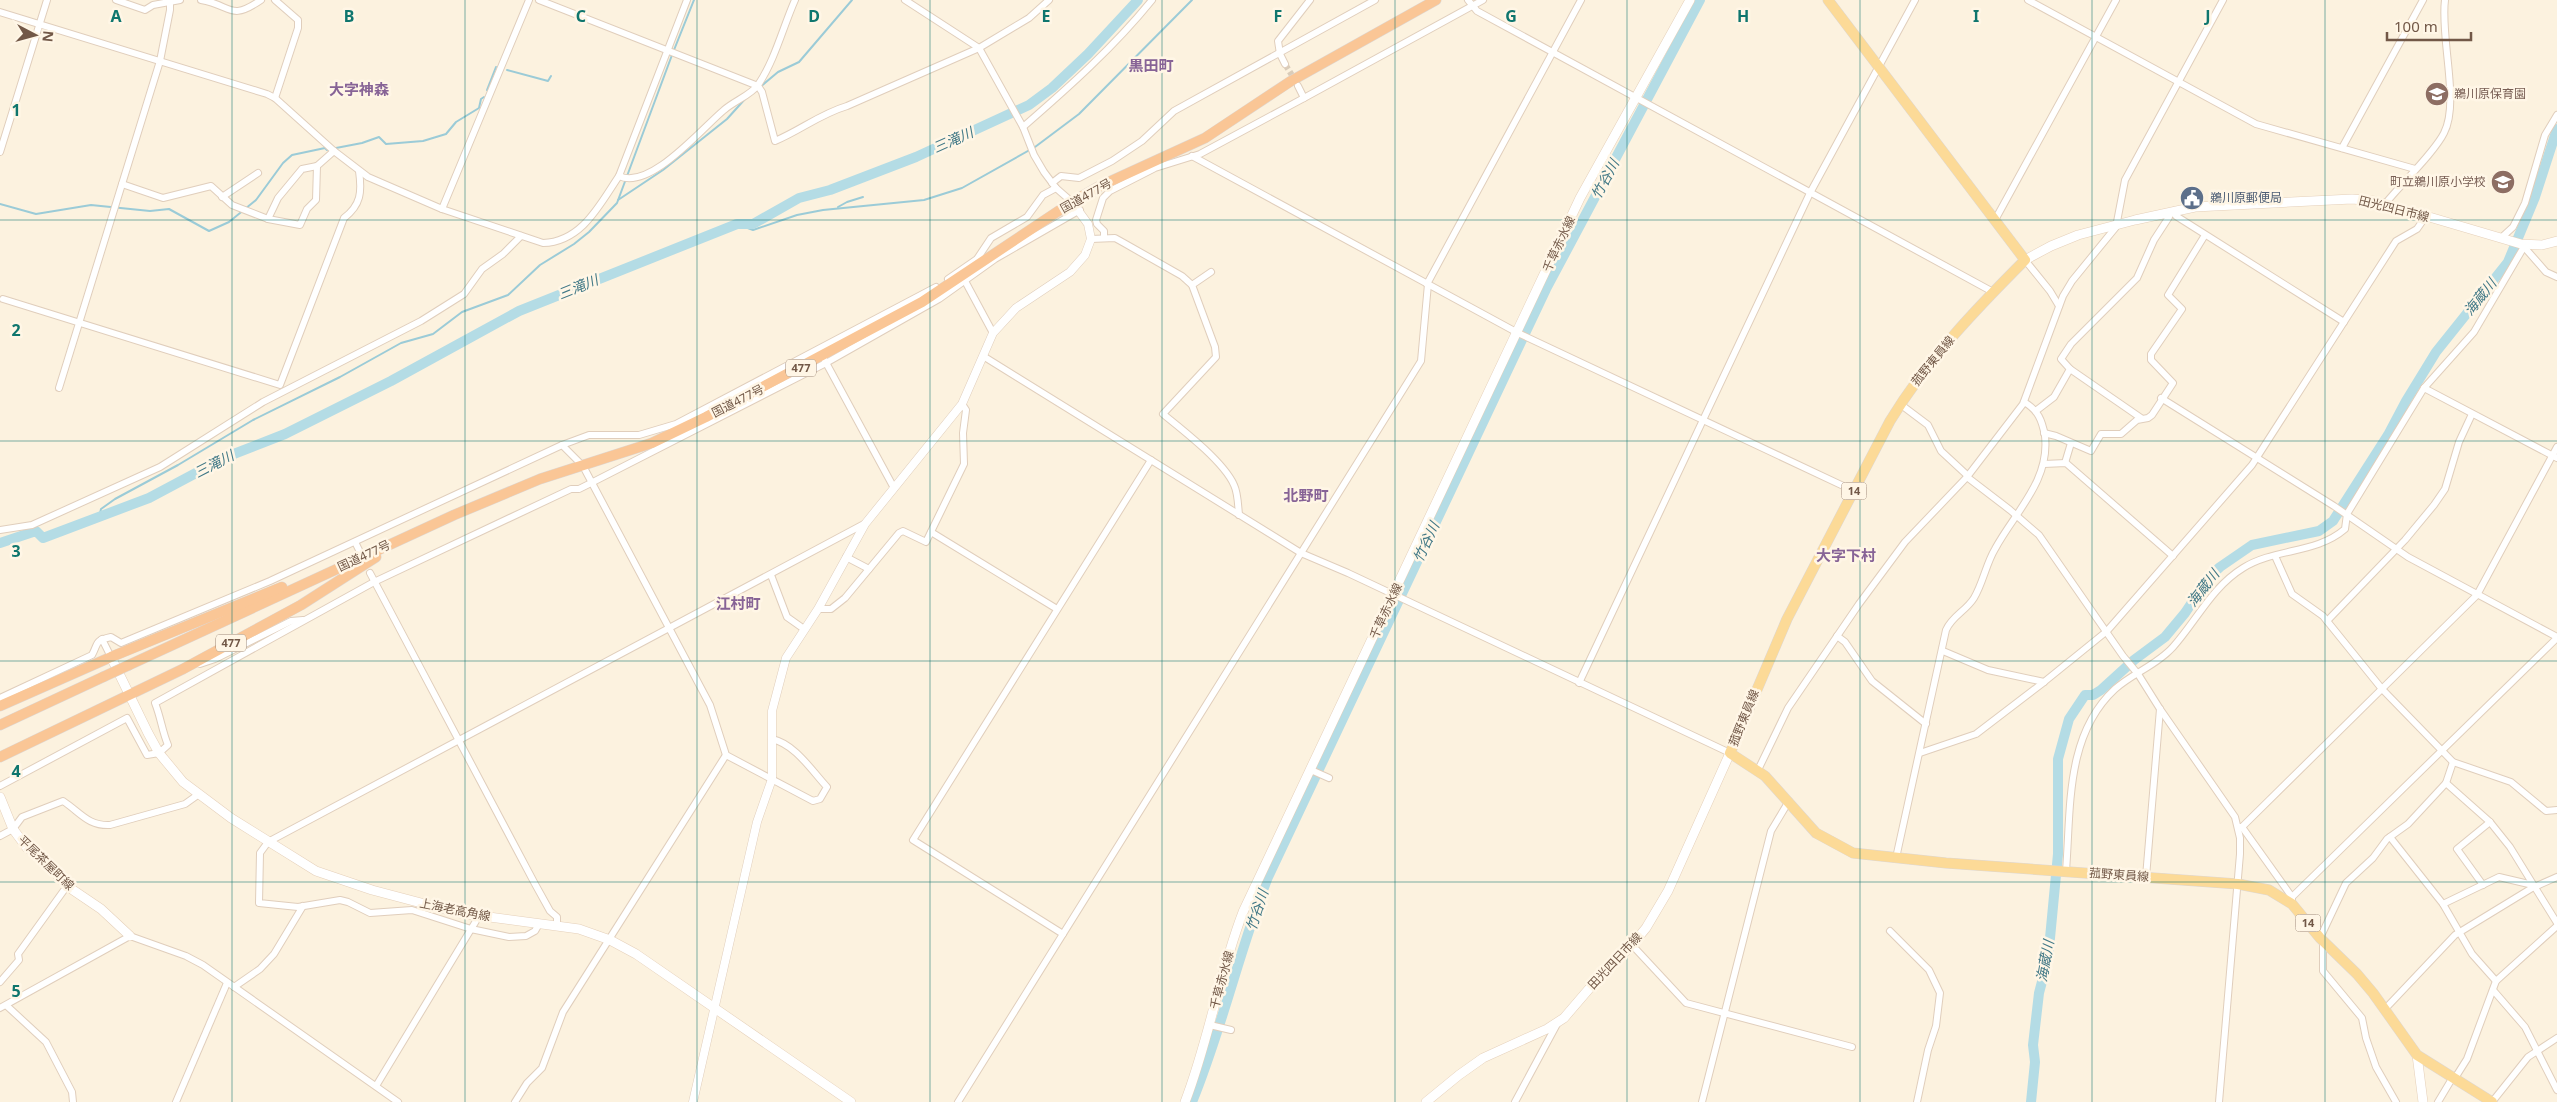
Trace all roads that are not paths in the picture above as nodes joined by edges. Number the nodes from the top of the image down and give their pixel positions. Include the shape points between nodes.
1 (47, 0) edge
2 (116, 0) edge
3 (180, 0) edge
4 (201, 0) edge
5 (261, 0) edge
6 (275, 0) edge
7 (529, 0) edge
8 (539, 0) edge
9 (687, 0) edge
10 (795, 0) edge
11 (905, 0) edge
12 (1049, 0) edge
13 (1152, 0) edge
14 (1310, 0) edge
15 (1375, 0) edge
16 (1436, 0) edge
17 (1483, 0) edge
18 (1581, 0) edge
19 (1690, 0) edge
20 (1828, 0) edge
21 (1915, 0) edge
22 (2028, 0) edge
23 (2116, 0) edge
24 (2223, 0) edge
25 (2423, 0) edge
26 (2445, 0) edge
27 (170, 1) edge
28 (1469, 3) edge
29 (0, 12) edge
30 (39, 24) junction
31 (2096, 37) junction
32 (979, 48) junction
33 (669, 51) junction
34 (1553, 52) junction
35 (1280, 54) junction
36 (160, 61) junction
37 (1285, 64) tunnel mouth
38 (1879, 68) junction
39 (2178, 82) junction
40 (1298, 86) tunnel mouth
41 (759, 87) junction
42 (1636, 97) junction
43 (275, 98) junction
44 (1304, 98) junction
45 (2557, 115) edge
46 (1022, 126) junction
47 (2342, 148) junction
48 (334, 151) junction
49 (0, 152) edge
50 (1192, 156) junction
51 (317, 166) junction
52 (2415, 169) junction
53 (359, 171) junction
54 (255, 178) dead end
55 (623, 178) junction
56 (122, 184) junction
57 (1054, 186) junction
58 (1810, 192) junction
59 (222, 197) junction
60 (1072, 202) junction
61 (2385, 204) junction
62 (442, 209) junction
63 (1080, 210) junction
64 (2171, 212) junction
65 (2426, 216) junction
66 (268, 219) junction
67 (1995, 220) junction
68 (2117, 224) junction
69 (2206, 235) junction
70 (521, 236) junction
71 (1104, 238) junction
72 (2505, 239) junction
73 (1091, 240) junction
74 (2557, 241) edge
75 (2524, 245) junction
76 (2025, 260) junction
77 (1211, 272) dead end
78 (2557, 277) edge
79 (965, 281) junction
80 (1427, 284) junction
81 (1192, 285) junction
82 (1993, 292) junction
83 (2, 299) dead end
84 (2059, 306) junction
85 (2344, 322) junction
86 (79, 323) junction
87 (1518, 332) junction
88 (993, 334) junction
89 (983, 356) junction
90 (824, 359) junction
91 (2070, 369) junction
92 (59, 388) dead end
93 (2424, 388) junction
94 (2161, 398) junction
95 (2024, 402) junction
96 (962, 404) junction
97 (1900, 404) junction
98 (2037, 410) junction
99 (2472, 414) junction
100 (2141, 418) junction
101 (1703, 420) junction
102 (2044, 433) junction
103 (2071, 443) junction
104 (562, 445) junction
105 (2557, 447) edge
106 (2555, 457) edge
107 (2258, 458) junction
108 (1150, 460) junction
109 (2065, 463) junction
110 (2044, 464) junction
111 (584, 466) junction
112 (1968, 477) junction
113 (591, 483) junction
114 (894, 488) junction
115 (1854, 491) junction
116 (2346, 514) junction
117 (454, 515) junction
118 (1238, 515) junction
119 (2017, 516) junction
120 (866, 524) junction
121 (0, 530) edge
122 (931, 532) junction
123 (412, 534) junction
124 (355, 542) junction
125 (2396, 548) junction
126 (359, 550) dead end
127 (1301, 553) junction
128 (2173, 556) junction
129 (2275, 556) junction
130 (846, 557) junction
131 (869, 569) junction
132 (370, 573) dead end
133 (771, 575) junction
134 (374, 582) junction
135 (2477, 595) junction
136 (1395, 596) junction
137 (818, 609) junction
138 (1057, 609) junction
139 (304, 620) junction
140 (2327, 621) junction
141 (669, 629) junction
142 (804, 630) junction
143 (2107, 631) junction
144 (1837, 636) junction
145 (2557, 638) edge
146 (102, 639) junction
147 (1943, 651) junction
148 (111, 657) junction
149 (183, 669) junction
150 (2138, 674) junction
151 (2044, 682) junction
152 (1579, 683) junction
153 (2382, 689) junction
154 (129, 695) junction
155 (0, 698) edge
156 (0, 706) edge
157 (2160, 709) junction
158 (1926, 724) junction
159 (0, 725) edge
160 (772, 739) junction
161 (460, 742) junction
162 (2442, 750) junction
163 (159, 752) junction
164 (1920, 753) junction
165 (1730, 754) junction
166 (726, 755) junction
167 (0, 757) edge
168 (2453, 762) junction
169 (1313, 770) junction
170 (1758, 770) junction
171 (1328, 778) dead end
172 (772, 779) junction
173 (2446, 783) junction
174 (0, 786) edge
175 (199, 794) junction
176 (0, 797) edge
177 (1788, 802) junction
178 (2557, 810) edge
179 (2490, 822) junction
180 (2241, 827) junction
181 (13, 829) junction
182 (0, 836) edge
183 (2390, 836) junction
184 (268, 842) junction
185 (1896, 858) junction
186 (2064, 871) junction
187 (2146, 877) junction
188 (2557, 877) edge
189 (2238, 884) junction
190 (2483, 885) junction
191 (67, 886) junction
192 (2534, 887) junction
193 (2292, 901) junction
194 (2442, 904) junction
195 (303, 906) junction
196 (479, 916) junction
197 (540, 924) junction
198 (2557, 925) edge
199 (557, 926) junction
200 (471, 929) junction
201 (1890, 931) dead end
202 (2458, 933) junction
203 (1063, 934) junction
204 (130, 936) junction
205 (610, 940) junction
206 (2321, 940) junction
207 (1632, 945) junction
208 (2496, 981) junction
209 (0, 982) edge
210 (227, 983) junction
211 (234, 987) junction
212 (2493, 990) junction
213 (3, 1007) edge
214 (715, 1008) junction
215 (2385, 1009) junction
216 (1724, 1014) junction
217 (1557, 1024) junction
218 (1210, 1025) junction
219 (1232, 1030) dead end
220 (2557, 1038) edge
221 (1852, 1047) dead end
222 (2537, 1051) junction
223 (2417, 1055) junction
224 (2454, 1078) junction
225 (376, 1086) junction
226 (2557, 1090) edge
227 (386, 1094) junction
228 (73, 1102) edge
229 (176, 1102) edge
230 (382, 1102) edge
231 (398, 1102) edge
232 (515, 1102) edge
233 (693, 1102) edge
234 (851, 1102) edge
235 (958, 1102) edge
236 (1185, 1102) edge
237 (1426, 1102) edge
238 (1515, 1102) edge
239 (1702, 1102) edge
240 (1917, 1102) edge
241 (2219, 1102) edge
242 (2396, 1102) edge
243 (2423, 1102) edge
244 (2438, 1102) edge
245 (2492, 1102) edge

1 - 30 street
2 - 27 street via 145,10
3 - 27 street
4 - 5 street via 239,12
6 - 43 street via 298,20 298,28
7 - 62 street
8 - 33 street
9 - 33 street
10 - 41 street
11 - 32 street
12 - 32 street via 1029,18
13 - 46 street via 1058,99
14 - 35 street via 1278,41
15 - 35 street
16 - 60 highway, 国道477号 / 477 via 1291,81 1205,138
17 - 28 street
18 - 34 street
19 - 42 main road, 千草赤水線
20 - 38 main road
21 - 38 street
22 - 31 street
23 - 31 street
24 - 39 street
25 - 47 street
26 - 52 street via 2449,114 2444,133
27 - 36 street
28 - 34 street
28 - 44 street
29 - 30 street
30 - 36 street
30 - 49 street
31 - 39 street
31 - 67 street
32 - 41 street via 847,106 826,112 775,141
32 - 46 street
33 - 41 street
33 - 55 street
34 - 42 street
34 - 80 street
35 - 37 street
35 - 57 street via 1174,111 1112,161 1079,178 1061,176
36 - 43 street
36 - 56 street
38 - 58 street
38 - 67 main road
39 - 47 street via 2256,124
39 - 68 street via 2125,180
40 - 44 street
41 - 55 street via 726,108 659,168
42 - 58 street
42 - 87 main road, 千草赤水線 via 1580,198
43 - 48 street
44 - 50 street
45 - 72 street via 2545,135 2525,203
46 - 57 street via 1034,155
47 - 52 street
48 - 51 street
48 - 53 street
50 - 71 street via 1155,168 1110,191 1096,220 1104,231
50 - 80 street
51 - 66 street via 302,168 278,198
51 - 66 street via 316,200 307,209 300,225
52 - 61 street
53 - 62 street
53 - 86 street via 362,195 352,212 344,218 280,385
54 - 59 street
55 - 70 street via 595,213 561,241 543,243
56 - 59 street via 163,198 211,186
56 - 86 street
57 - 60 street
57 - 104 street via 1027,217 991,238 977,259 931,290 751,385 676,424 639,435 588,435
58 - 82 street
58 - 101 street
59 - 66 street via 232,205
60 - 63 street
60 - 90 highway, 国道477号 / 477 via 935,294
61 - 64 main road, 田光四日市線 via 2352,198 2220,205
61 - 65 main road, 田光四日市線
62 - 70 street
63 - 73 street via 1088,224
63 - 79 street via 995,259
64 - 68 main road, 田光四日市線
64 - 69 street
64 - 91 street via 2130,288 2071,344 2060,359
65 - 72 main road, 田光四日市線
65 - 85 street via 2417,229 2396,241
67 - 76 main road
68 - 76 main road, 田光四日市線 via 2051,246
68 - 84 street via 2110,237 2072,281
69 - 85 street
69 - 94 street via 2168,295 2182,309 2152,354 2151,360 2173,383
70 - 121 street via 482,269 464,294 420,321 263,402 160,467 32,525
71 - 73 street
71 - 81 street via 1124,243
72 - 75 main road, 田光四日市線
73 - 88 street via 1085,255 1070,272 1016,308
74 - 75 main road, 田光四日市線
75 - 78 street via 2546,272
75 - 93 street via 2474,332
76 - 82 main road, 菰野東員線 / 14
76 - 84 street
77 - 81 street
79 - 88 street
79 - 90 street via 939,299
80 - 87 street
80 - 127 street via 1421,361
81 - 118 street via 1215,346 1216,357 1163,414 1194,438 1232,481
82 - 97 main road, 菰野東員線 / 14 via 1942,348
83 - 86 street
84 - 95 street
85 - 107 street
86 - 92 street
87 - 101 street
87 - 136 main road, 千草赤水線
88 - 89 street
89 - 96 street
89 - 108 street
90 - 111 highway, 国道477号 / 477 via 652,443
90 - 113 street
90 - 114 street
91 - 98 street via 2054,397
91 - 100 street
93 - 99 street
93 - 116 street
94 - 100 street via 2158,409 2148,418
94 - 107 street
95 - 98 street
95 - 112 street
96 - 114 street
96 - 122 street via 966,410 964,464
97 - 112 street via 1928,425 1941,451
97 - 115 main road, 菰野東員線 / 14
98 - 102 street
99 - 106 street
99 - 125 street via 2459,442 2445,488
100 - 103 street via 2121,434 2101,434 2091,451
101 - 115 street
101 - 152 street
102 - 103 street
102 - 110 street
103 - 109 street
104 - 111 street
104 - 124 street
105 - 106 street
106 - 135 street
107 - 116 street
107 - 128 street
108 - 118 street
108 - 138 street
109 - 110 street
109 - 128 street
110 - 119 street
111 - 113 street
111 - 117 highway, 国道477号 / 477 via 540,479
112 - 119 street
112 - 144 street via 1905,542
113 - 134 street via 571,489
113 - 141 street
114 - 120 street
115 - 165 main road, 菰野東員線 / 14 via 1783,627
116 - 125 street
116 - 129 street via 2345,529 2335,538
117 - 123 highway, 国道477号 / 477
117 - 149 highway, 477 via 384,552 301,605
118 - 127 street
119 - 143 street via 2038,535
119 - 147 street via 1992,554 1975,596 1949,623
120 - 130 street
120 - 133 street
122 - 131 street via 926,542 903,531 899,533
122 - 138 street
123 - 148 highway, 477
123 - 159 highway, 国道477号 / 477, bridge
124 - 126 street
124 - 146 street via 121,643 112,637
125 - 135 street
125 - 140 street
127 - 136 street
127 - 203 street
128 - 143 street
129 - 140 street via 2292,594
129 - 150 street via 2256,561 2234,574 2207,602 2172,649
130 - 131 street
130 - 137 street
131 - 137 street via 845,598 831,609
132 - 134 street
133 - 141 street
133 - 142 street via 787,616
134 - 139 street
134 - 161 street
135 - 145 street
135 - 153 street
136 - 152 street
136 - 169 main road, 千草赤水線
137 - 142 street
138 - 203 street via 913,840
139 - 149 street via 291,621 215,659
139 - 163 street via 155,704 168,745
140 - 153 street
141 - 161 street
141 - 166 street via 710,705
142 - 160 street via 786,658 779,680 772,711
143 - 150 street
143 - 151 street
144 - 158 street via 1845,642 1872,681
144 - 170 street via 1788,708
145 - 162 street
146 - 148 street
146 - 155 street via 94,646 92,655
147 - 151 street via 1988,670
147 - 158 street
148 - 154 main road, 上海老高角線
148 - 156 highway, 477
149 - 154 highway, 477
150 - 157 street
150 - 186 street via 2101,704 2080,742
151 - 164 street via 1976,734
152 - 165 street
153 - 162 street
153 - 180 street
154 - 163 main road, 上海老高角線
154 - 167 highway, 477
157 - 180 street
157 - 187 street
158 - 164 street
160 - 172 street
160 - 172 street via 799,756 827,787 820,799 813,801
161 - 184 street
161 - 199 street via 535,884 557,917
162 - 168 street
162 - 193 street
163 - 174 street via 147,755 127,718
163 - 175 main road, 上海老高角線 via 183,782
164 - 185 street
165 - 170 main road, 菰野東員線 / 14
165 - 207 main road, 田光四日市線 via 1668,891
166 - 172 street
166 - 205 street
168 - 173 street
168 - 178 street via 2511,782 2546,811
169 - 171 street
169 - 218 main road, 千草赤水線 via 1240,919
170 - 177 main road, 菰野東員線 / 14
172 - 214 street via 757,822
173 - 179 street
173 - 183 street via 2408,824
175 - 181 street via 185,804 98,826 63,801 55,802 22,817
175 - 184 main road, 上海老高角線
176 - 181 main road, 平尾茶屋町線
177 - 185 main road, 菰野東員線 / 14 via 1816,833 1833,844 1853,853
177 - 216 street via 1771,831
179 - 190 street via 2457,849
179 - 192 street via 2510,847
180 - 189 street
180 - 193 street
181 - 182 street
181 - 191 main road, 平尾茶屋町線 via 27,848 39,855
183 - 194 street
183 - 206 street via 2373,858 2346,883
184 - 195 street via 260,853 258,903
184 - 196 main road, 上海老高角線 via 329,876 418,903
185 - 186 main road, 菰野東員線 / 14
186 - 187 main road, 菰野東員線 / 14
187 - 189 main road, 菰野東員線 / 14
188 - 192 street
189 - 193 main road, 菰野東員線 / 14 via 2269,890
189 - 241 street
190 - 192 street via 2499,877
190 - 194 street
191 - 204 main road, 平尾茶屋町線 via 101,909
191 - 209 street via 18,954 20,960
192 - 198 street
192 - 202 street
193 - 206 main road, 菰野東員線 / 14
194 - 202 street
195 - 200 street via 340,900 370,913 412,910
195 - 211 street via 274,954 260,970
196 - 197 main road, 上海老高角線
196 - 200 street
197 - 199 main road, 上海老高角線
197 - 200 street via 535,931 517,937
198 - 208 street
199 - 205 main road, 上海老高角線 via 579,929
200 - 225 street
201 - 240 street via 1929,970 1940,993 1936,1026
202 - 208 street
202 - 215 street
203 - 235 street
204 - 210 street via 186,956
204 - 213 street
205 - 214 main road, 上海老高角線
205 - 232 street via 563,1012 542,1068
206 - 215 main road, 菰野東員線 / 14 via 2357,974
206 - 242 street via 2323,971 2362,1018 2376,1067
207 - 216 street via 1686,1003
207 - 217 main road, 田光四日市線
208 - 212 street
210 - 211 street
210 - 229 street
211 - 225 street
212 - 222 street via 2521,1021
212 - 224 street via 2467,1059
213 - 228 street via 46,1042 72,1092
214 - 233 street
214 - 234 main road, 上海老高角線
215 - 223 main road, 菰野東員線 / 14
216 - 221 street
216 - 239 street
217 - 237 main road, 田光四日市線 via 1483,1058
217 - 238 street
218 - 219 street
218 - 236 main road, 千草赤水線
220 - 222 street
222 - 226 street
222 - 245 street
223 - 224 main road, 菰野東員線 / 14
223 - 243 main road
224 - 244 street
224 - 245 main road, 菰野東員線 / 14
225 - 227 street
227 - 230 street
227 - 231 street

